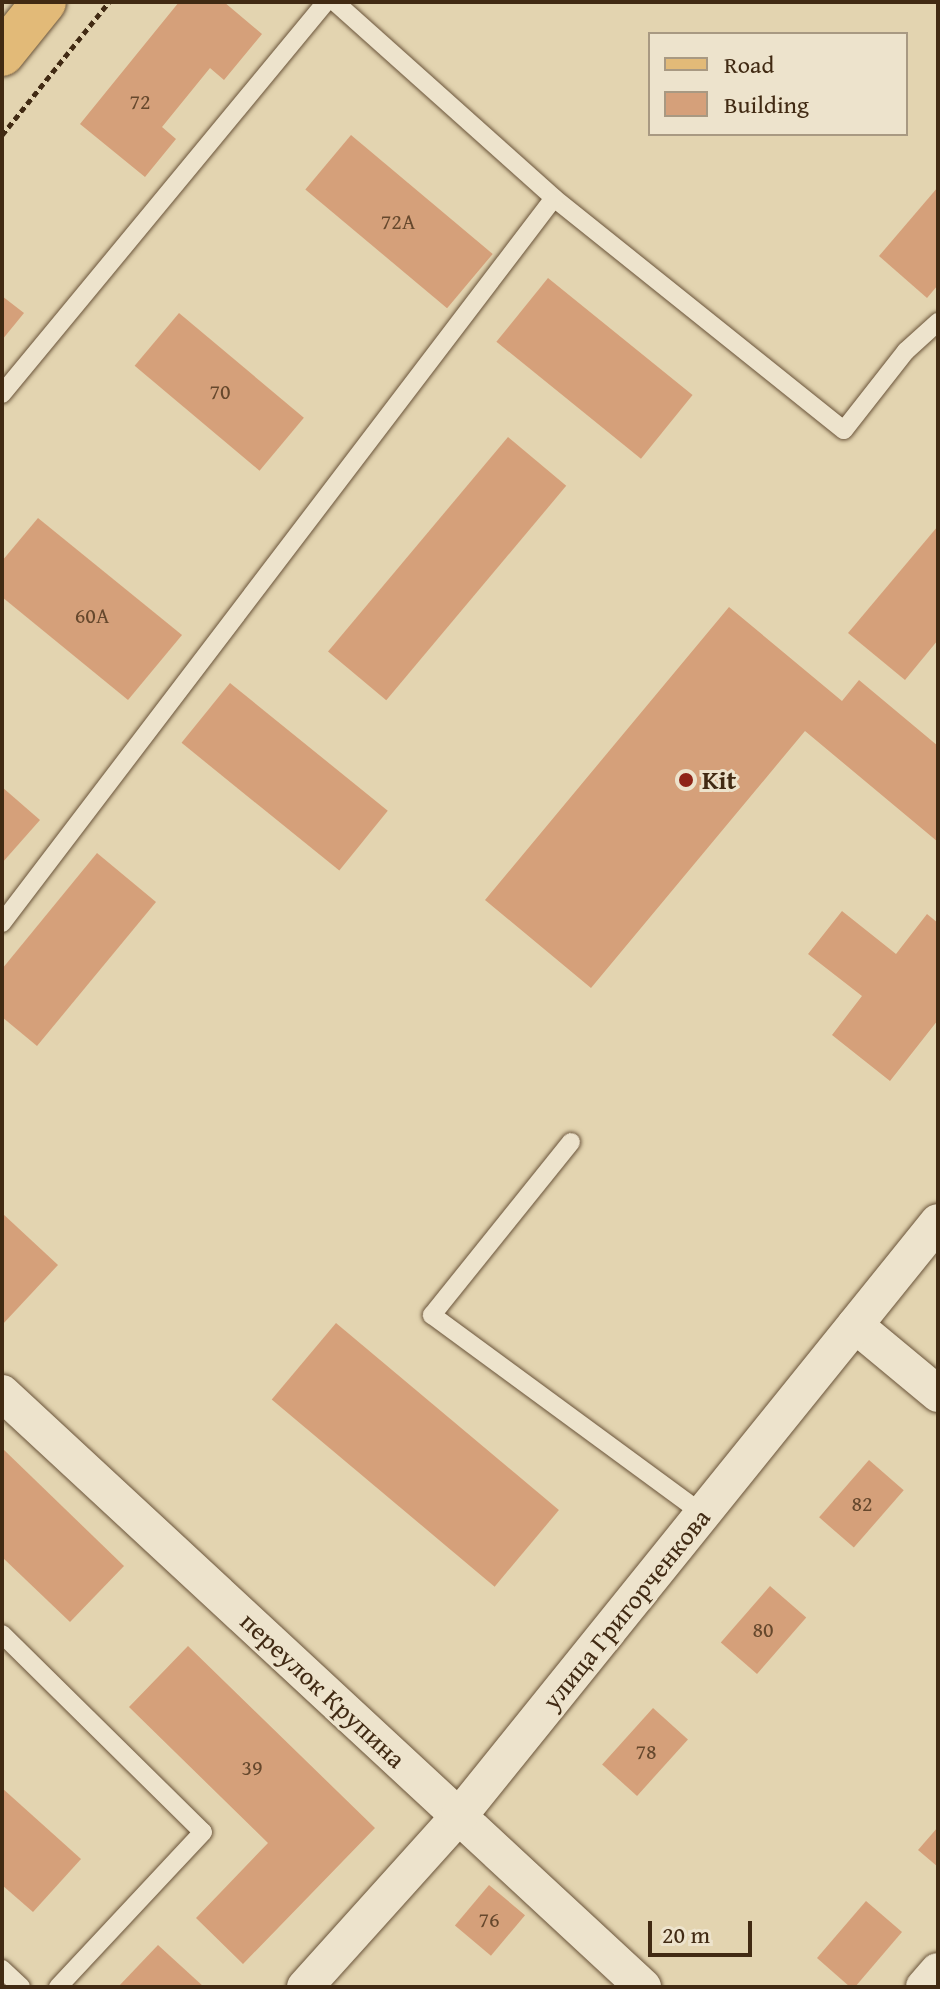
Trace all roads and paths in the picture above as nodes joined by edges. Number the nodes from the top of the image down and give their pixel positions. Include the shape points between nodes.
1 (44, 2) edge
2 (109, 2) edge
3 (326, 2) edge
4 (335, 2) edge
5 (2, 54) edge
6 (2, 135) edge
7 (554, 198) junction
8 (938, 322) edge
9 (2, 394) edge
10 (2, 923) edge
11 (571, 1142) dead end
12 (938, 1222) edge
13 (855, 1325) junction
14 (2, 1393) edge
15 (938, 1394) edge
16 (703, 1514) junction
17 (2, 1634) edge
18 (459, 1816) junction
19 (2, 1969) edge
20 (938, 1971) edge
21 (21, 1987) edge
22 (58, 1987) edge
23 (305, 1987) edge
24 (643, 1987) edge
25 (924, 1987) edge

1 - 5 main road
2 - 6 path
3 - 9 lane
4 - 7 lane
7 - 8 lane via 844,430 906,351
7 - 10 lane
11 - 16 lane via 432,1315
12 - 13 street, улица Григорченкова
13 - 15 street
13 - 16 street, улица Григорченкова
14 - 18 street, переулок Крупина
16 - 18 street, улица Григорченкова
17 - 22 lane via 203,1832
18 - 23 street, улица Григорченкова
18 - 24 street, переулок Крупина
19 - 21 lane
20 - 25 street

